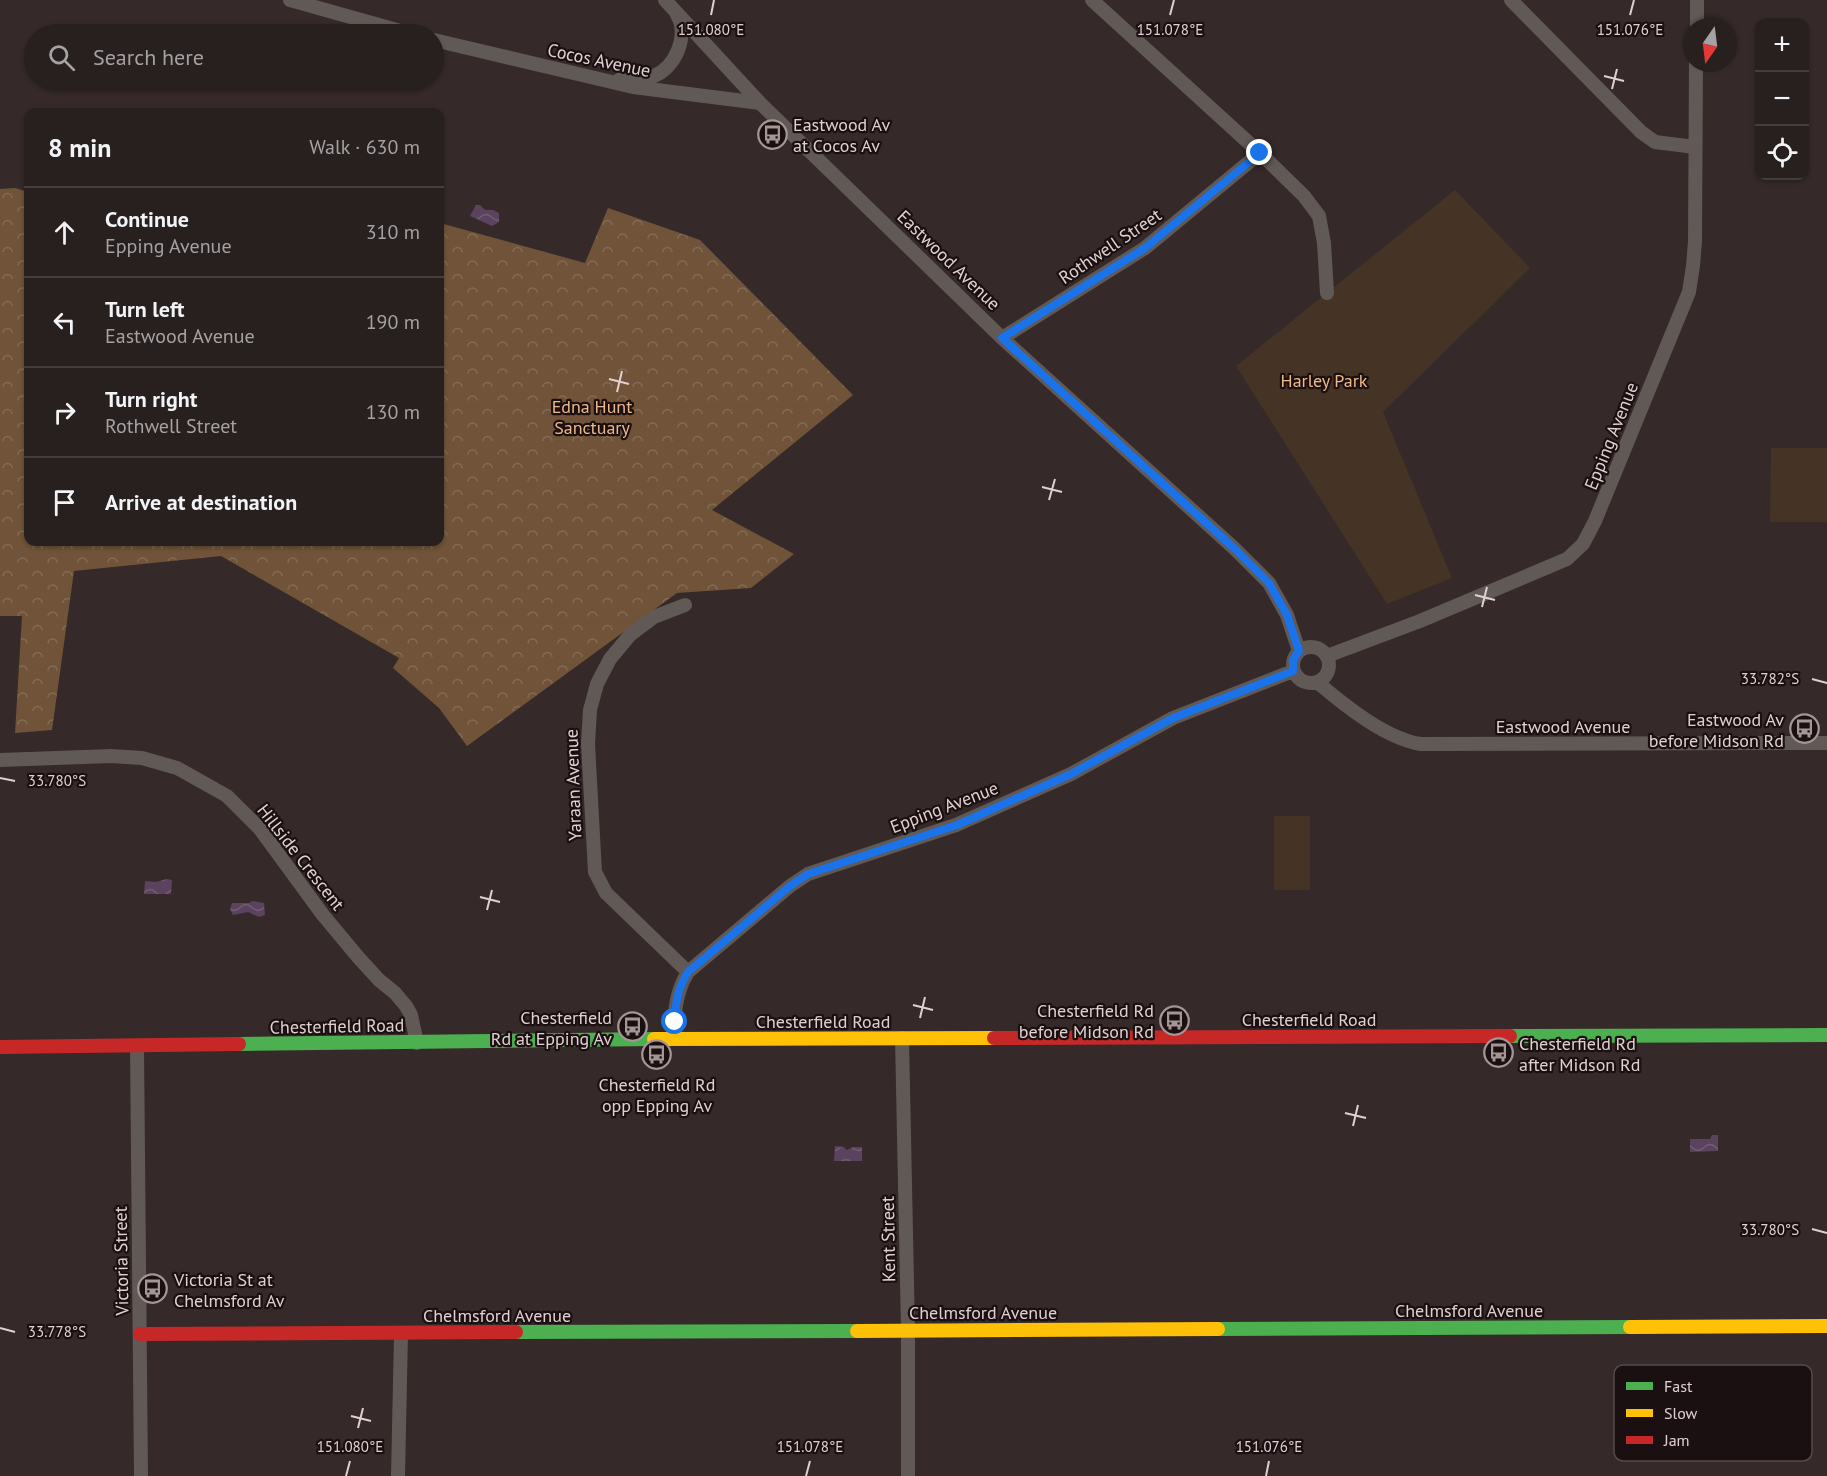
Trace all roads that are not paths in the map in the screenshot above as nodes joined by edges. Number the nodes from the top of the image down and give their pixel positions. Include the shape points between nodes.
1 (290, 0) edge
2 (1092, 0) edge
3 (1511, 0) edge
4 (1697, 0) edge
5 (669, 4) edge
6 (1697, 18) edge
7 (375, 24) edge
8 (444, 42) edge
9 (1696, 72) edge
10 (591, 79) junction
11 (760, 103) junction
12 (1695, 147) junction
13 (1260, 153) junction
14 (1327, 293) dead end
15 (1002, 338) junction
16 (685, 605) dead end
17 (1299, 651) junction
18 (1327, 656) junction
19 (1293, 671) junction
20 (1317, 682) junction
21 (1827, 743) edge
22 (0, 760) edge
23 (688, 972) junction
24 (1827, 1035) edge
25 (902, 1038) junction
26 (674, 1040) junction
27 (417, 1043) junction
28 (137, 1046) junction
29 (0, 1047) edge
30 (1827, 1326) edge
31 (908, 1331) junction
32 (140, 1334) junction
33 (400, 1334) junction
34 (141, 1476) edge
35 (398, 1476) edge
36 (908, 1476) edge

1 - 7 street
2 - 13 street
3 - 12 street via 1641,132 1655,142
4 - 6 street
5 - 10 street via 680,19 682,33 680,45 666,68 645,78
5 - 11 street, Eastwood Avenue
8 - 10 street, Cocos Avenue
9 - 12 street, Epping Avenue
10 - 11 street, Cocos Avenue
11 - 15 street, Eastwood Avenue
12 - 18 street, Epping Avenue via 1694,258 1689,292 1582,544 1567,559
13 - 14 street via 1319,216
13 - 15 street, Rothwell Street via 1145,248
15 - 17 street, Eastwood Avenue via 1269,583 1287,615
16 - 23 street, Yaraan Avenue via 654,617 630,635 610,659 590,710 588,744 595,872 606,893
17 - 18 street via 1314,647
17 - 19 street via 1293,660
18 - 20 street via 1329,668
19 - 20 street via 1300,680
19 - 23 street, Epping Avenue via 1173,718 1071,774 957,825 808,874
20 - 21 street, Eastwood Avenue via 1389,734 1421,744
22 - 27 street, Hillside Crescent via 142,758 177,768 227,796 259,827 344,940 406,1006
23 - 26 street, Epping Avenue via 676,997
24 - 25 street, Chesterfield Road
25 - 26 street, Chesterfield Road
25 - 31 street, Kent Street
26 - 27 street, Chesterfield Road
27 - 28 street, Chesterfield Road
28 - 29 street, Chesterfield Road
28 - 32 street, Victoria Street
30 - 31 street, Chelmsford Avenue
31 - 33 street, Chelmsford Avenue
31 - 36 street, Kent Street
32 - 33 street, Chelmsford Avenue
32 - 34 street, Victoria Street
33 - 35 street

